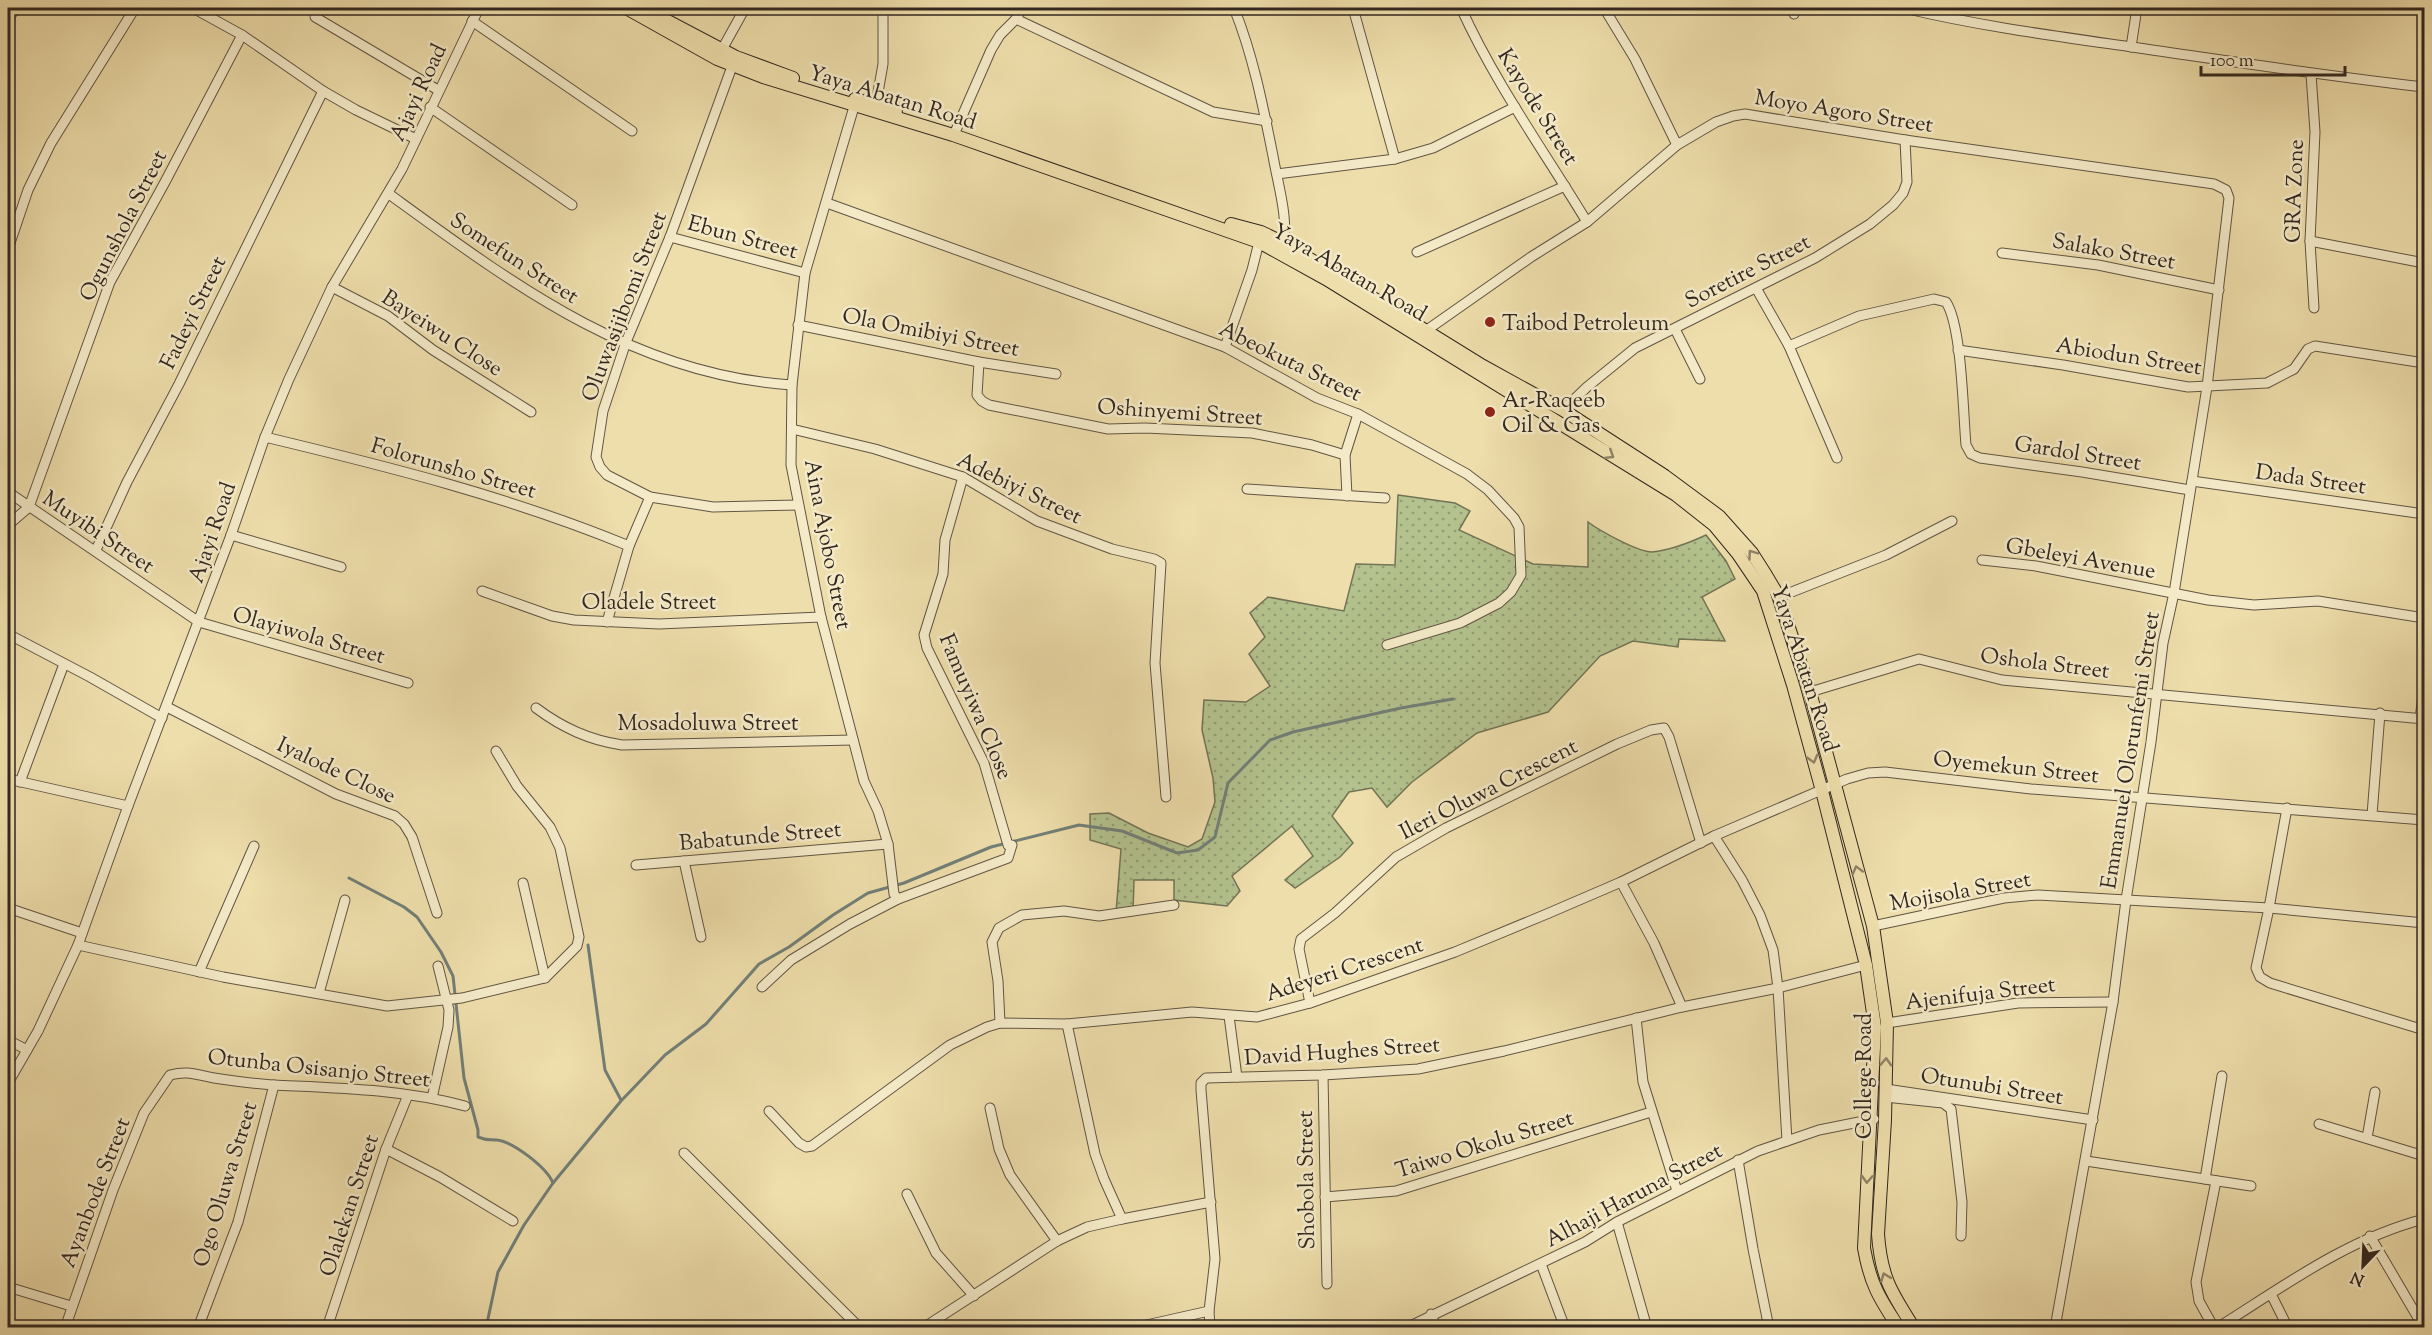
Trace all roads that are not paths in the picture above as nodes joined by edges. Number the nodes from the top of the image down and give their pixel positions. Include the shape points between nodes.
1 (15, 8) edge
2 (135, 8) edge
3 (192, 8) edge
4 (479, 8) edge
5 (626, 8) edge
6 (643, 8) edge
7 (745, 8) edge
8 (883, 8) edge
9 (1022, 8) edge
10 (1234, 8) edge
11 (1353, 8) edge
12 (1461, 8) edge
13 (1604, 8) edge
14 (1904, 8) edge
15 (2137, 8) edge
16 (315, 18) dead end
17 (1016, 19) junction
18 (8, 21) edge
19 (472, 21) junction
20 (242, 35) junction
21 (2132, 47) junction
22 (720, 55) junction
23 (734, 61) junction
24 (2311, 74) junction
25 (2424, 87) edge
26 (438, 90) junction
27 (322, 91) junction
28 (855, 103) junction
29 (876, 104) junction
30 (430, 107) junction
31 (1515, 107) junction
32 (1267, 121) junction
33 (956, 130) junction
34 (632, 131) dead end
35 (416, 139) junction
36 (1905, 140) junction
37 (1677, 145) junction
38 (1395, 159) junction
39 (1277, 174) junction
40 (2214, 184) joint
41 (1565, 186) junction
42 (389, 194) junction
43 (827, 203) junction
44 (572, 205) dead end
45 (1587, 222) junction
46 (670, 237) junction
47 (1260, 237) junction
48 (2310, 241) junction
49 (1283, 248) junction
50 (8, 249) edge
51 (1417, 252) dead end
52 (2002, 253) dead end
53 (2424, 263) edge
54 (805, 273) junction
55 (332, 287) junction
56 (1756, 288) junction
57 (2219, 290) junction
58 (2314, 308) dead end
59 (798, 325) junction
60 (1675, 329) junction
61 (1427, 330) junction
62 (626, 342) junction
63 (1789, 346) junction
64 (1225, 347) junction
65 (1958, 350) junction
66 (979, 362) junction
67 (2424, 363) edge
68 (1056, 374) dead end
69 (1700, 379) dead end
70 (792, 385) junction
71 (2207, 387) junction
72 (1563, 410) junction
73 (531, 412) dead end
74 (1358, 414) junction
75 (792, 429) junction
76 (265, 437) junction
77 (1345, 455) junction
78 (1837, 458) dead end
79 (963, 477) junction
80 (2191, 485) junction
81 (1247, 489) dead end
82 (8, 492) edge
83 (1347, 496) junction
84 (650, 497) junction
85 (1385, 498) dead end
86 (798, 505) junction
87 (28, 507) junction
88 (2424, 514) edge
89 (1952, 521) dead end
90 (8, 525) edge
91 (231, 535) junction
92 (629, 546) junction
93 (96, 550) junction
94 (1982, 560) dead end
95 (341, 567) dead end
96 (482, 591) dead end
97 (2174, 593) junction
98 (1779, 597) junction
99 (821, 617) junction
100 (2423, 617) edge
101 (199, 622) junction
102 (607, 622) junction
103 (8, 634) edge
104 (1387, 645) dead end
105 (64, 664) junction
106 (408, 683) dead end
107 (2424, 688) edge
108 (1809, 692) junction
109 (2157, 695) junction
110 (167, 707) junction
111 (536, 708) dead end
112 (2380, 713) junction
113 (162, 718) junction
114 (2422, 719) edge
115 (853, 740) junction
116 (496, 751) dead end
117 (8, 779) edge
118 (20, 782) junction
119 (1828, 789) junction
120 (1166, 797) dead end
121 (2143, 799) junction
122 (128, 806) junction
123 (2287, 808) junction
124 (2372, 815) junction
125 (2424, 820) edge
126 (1714, 836) junction
127 (1701, 843) junction
128 (888, 844) junction
129 (254, 846) dead end
130 (684, 861) junction
131 (636, 865) dead end
132 (1621, 882) junction
133 (524, 883) dead end
134 (896, 897) junction
135 (345, 900) dead end
136 (2126, 900) junction
137 (1174, 905) dead end
138 (8, 908) edge
139 (2269, 909) junction
140 (437, 913) dead end
141 (2424, 924) edge
142 (1873, 926) junction
143 (82, 933) junction
144 (701, 938) dead end
145 (78, 945) junction
146 (1866, 965) junction
147 (438, 966) dead end
148 (199, 972) junction
149 (545, 978) junction
150 (762, 987) dead end
151 (1778, 988) junction
152 (320, 993) junction
153 (454, 998) junction
154 (2113, 1002) junction
155 (1310, 1003) junction
156 (1682, 1007) junction
157 (1229, 1016) junction
158 (1636, 1018) junction
159 (1000, 1023) junction
160 (1887, 1023) junction
161 (1067, 1024) junction
162 (2424, 1030) edge
163 (8, 1040) edge
164 (27, 1050) junction
165 (1323, 1075) junction
166 (170, 1076) joint
167 (2222, 1076) dead end
168 (1237, 1077) junction
169 (8, 1083) edge
170 (274, 1085) junction
171 (2375, 1092) dead end
172 (1886, 1093) junction
173 (408, 1095) junction
174 (432, 1098) junction
175 (465, 1106) dead end
176 (990, 1108) dead end
177 (769, 1110) dead end
178 (1652, 1112) junction
179 (1870, 1119) junction
180 (1885, 1120) junction
181 (2093, 1120) junction
182 (2319, 1124) dead end
183 (2367, 1138) junction
184 (1787, 1141) junction
185 (386, 1149) junction
186 (684, 1153) dead end
187 (2424, 1156) edge
188 (1738, 1161) junction
189 (2086, 1161) junction
190 (2205, 1179) junction
191 (2216, 1181) junction
192 (2251, 1186) dead end
193 (1677, 1191) junction
194 (907, 1194) dead end
195 (1325, 1197) junction
196 (1211, 1202) junction
197 (2424, 1218) edge
198 (1122, 1219) junction
199 (513, 1221) dead end
200 (1617, 1222) junction
201 (1961, 1236) dead end
202 (2370, 1236) junction
203 (1057, 1241) junction
204 (1541, 1264) junction
205 (1327, 1284) dead end
206 (8, 1287) edge
207 (2271, 1294) junction
208 (974, 1296) junction
209 (71, 1306) junction
210 (1209, 1311) junction
211 (1431, 1314) junction
212 (65, 1328) edge
213 (198, 1328) edge
214 (327, 1328) edge
215 (860, 1328) edge
216 (923, 1328) edge
217 (1133, 1328) edge
218 (1210, 1328) edge
219 (1406, 1328) edge
220 (1436, 1328) edge
221 (1565, 1328) edge
222 (1647, 1328) edge
223 (1769, 1328) edge
224 (1899, 1328) edge
225 (1914, 1328) edge
226 (2055, 1328) edge
227 (2216, 1328) edge
228 (2288, 1328) edge
229 (2424, 1328) edge

1 - 18 street
2 - 50 street via 51,143 28,190
3 - 20 street
4 - 19 street, Ajayi Road
5 - 22 main road, Yaya Abatan Road
6 - 22 main road, Yaya Abatan Road
7 - 22 street
8 - 29 street via 883,64
9 - 17 street
10 - 32 street
11 - 38 street
12 - 31 street, Kayode Street
13 - 37 street via 1635,59
14 - 21 street via 1964,22
15 - 21 street
16 - 26 street
17 - 32 street via 1214,112
17 - 33 street via 991,50
19 - 26 street, Ajayi Road
19 - 34 street
20 - 27 street
20 - 87 street, Ogunshola Street via 110,282
21 - 24 street
22 - 23 main road, Yaya Abatan Road
23 - 28 main road, Yaya Abatan Road
23 - 46 street, Oluwasijibomi Street
24 - 25 street
24 - 48 street, GRA Zone via 2315,132
26 - 30 street, Ajayi Road
27 - 35 street
27 - 93 street, Fadeyi Street
28 - 29 main road, Yaya Abatan Road
28 - 43 street, Aina Ajobo Street
28 - 47 main road, Yaya Abatan Road
29 - 33 main road, Yaya Abatan Road
30 - 35 street, Ajayi Road
30 - 44 street
31 - 38 street via 1433,148
31 - 41 street, Kayode Street
32 - 39 street
33 - 47 main road, Yaya Abatan Road
35 - 42 street, Ajayi Road
36 - 37 street, Moyo Agoro Street via 1745,114 1716,122
36 - 40 street, Moyo Agoro Street
36 - 56 street, Soretire Street via 1906,182 1893,205 1815,258
37 - 45 street, Moyo Agoro Street
38 - 39 street
39 - 49 street via 1284,222
40 - 57 street, Emmanuel Olorunfemi Street via 2226,190 2229,198
41 - 45 street, Kayode Street
41 - 51 street
42 - 55 street, Ajayi Road
42 - 62 street, Somefun Street via 550,306
43 - 54 street, Aina Ajobo Street
43 - 64 street, Abeokuta Street
45 - 61 street, Moyo Agoro Street
46 - 54 street, Ebun Street
46 - 62 street, Oluwasijibomi Street
47 - 49 main road, Yaya Abatan Road
47 - 64 street
48 - 53 street
48 - 58 street, GRA Zone
49 - 61 main road, Yaya Abatan Road
49 -> 119 main road, Yaya Abatan Road via 1676,495 1714,525 1763,591
52 - 57 street, Salako Street via 2098,265
54 - 59 street, Aina Ajobo Street
55 - 73 street, Bayeiwu Close via 388,316 433,350
55 - 76 street, Ajayi Road
56 - 60 street, Soretire Street
56 - 63 street
57 - 71 street, Emmanuel Olorunfemi Street
59 - 66 street, Ola Omibiyi Street
59 - 70 street, Aina Ajobo Street
60 - 69 street
60 - 72 street, Soretire Street via 1635,348
61 - 72 main road, Yaya Abatan Road
62 - 70 street, Somefun Street via 668,361 713,374
62 - 84 street, Oluwasijibomi Street via 603,411 596,457 607,475
63 - 65 street via 1859,316 1934,299 1946,302 1951,310
63 - 78 street
64 - 74 street, Abeokuta Street via 1317,398
65 - 71 street, Abiodun Street
65 - 80 street, Gardol Street via 1966,445 1971,454
66 - 68 street, Ola Omibiyi Street
66 - 77 street, Oshinyemi Street via 977,395 989,405 1108,429 1252,433
67 - 71 street, Abiodun Street via 2315,345 2294,369 2267,383
70 - 75 street, Aina Ajobo Street
71 - 80 street, Emmanuel Olorunfemi Street
98 -> 72 main road, Yaya Abatan Road via 1752,553 1719,516
74 - 77 street
74 - 104 street, Abeokuta Street via 1467,474 1488,490 1519,527 1521,575 1499,603 1460,623
75 - 79 street, Adebiyi Street via 875,449
75 - 86 street, Aina Ajobo Street via 791,465
76 - 91 street, Ajayi Road
76 - 92 street, Folorunsho Street via 408,471 564,519
77 - 83 street
79 - 120 street, Adebiyi Street via 1037,521 1161,563 1155,663
79 - 134 street, Famuyiwa Close via 945,540 943,574 924,635 984,763 1010,845 1008,858
80 - 88 street, Dada Street
80 - 97 street, Emmanuel Olorunfemi Street
81 - 83 street
82 - 87 street, Muyibi Street
83 - 85 street
84 - 86 street, Oluwasijibomi Street via 713,507
84 - 92 street
86 - 99 street, Aina Ajobo Street
87 - 90 street
87 - 93 street, Muyibi Street
89 - 98 street via 1886,555
91 - 95 street
91 - 101 street, Ajayi Road
92 - 102 street
93 - 101 street, Muyibi Street
94 - 97 street, Gbeleyi Avenue via 2036,566
96 - 102 street, Oladele Street via 552,616
97 - 100 street, Gbeleyi Avenue via 2254,605 2318,601
97 - 109 street, Emmanuel Olorunfemi Street
98 - 108 main road, Yaya Abatan Road
99 - 102 street, Oladele Street via 658,624
99 - 115 street, Aina Ajobo Street
101 - 106 street, Olayiwola Street
101 - 110 street, Ajayi Road
103 - 105 street
105 - 113 street
105 - 118 street
107 - 114 street
108 - 109 street, Oshola Street via 1919,659 2002,680
108 - 119 main road, Yaya Abatan Road
109 - 112 street, Oshola Street
109 - 121 street, Emmanuel Olorunfemi Street
110 - 113 street, Ajayi Road
110 - 140 street, Iyalode Close via 336,794 395,816 412,837
111 - 115 street, Mosadoluwa Street via 577,734 622,745
112 - 114 street, Oshola Street
112 - 124 street
113 - 122 street, Ajayi Road
115 - 128 street, Aina Ajobo Street
116 - 149 street via 517,786 550,827 560,848 579,937 577,946
117 - 118 street
118 - 122 street
119 - 121 street, Oyemekun Street via 1857,776 1885,772
119 - 126 street, Adeyeri Crescent
142 -> 119 main road, College Road
119 - 146 main road, College Road
121 - 123 street, Oyemekun Street
121 - 136 street, Emmanuel Olorunfemi Street
122 - 143 street, Ajayi Road
123 - 124 street, Oyemekun Street
123 - 139 street
124 - 125 street, Oyemekun Street
126 - 127 street, Adeyeri Crescent
126 - 151 street via 1760,915 1773,950
127 - 132 street, Adeyeri Crescent
127 - 155 street, Ileri Oluwa Crescent via 1669,736 1664,728 1651,730 1446,828 1388,862 1335,913 1301,939 1299,949
128 - 130 street, Babatunde Street
128 - 134 street, Aina Ajobo Street
129 - 148 street
130 - 131 street, Babatunde Street
130 - 144 street
132 - 155 street, Adeyeri Crescent via 1455,952
132 - 156 street
133 - 149 street
134 - 150 street via 818,941
135 - 152 street
136 - 139 street, Mojisola Street
136 - 142 street, Mojisola Street via 2038,895 2004,898
136 - 154 street, Emmanuel Olorunfemi Street
137 - 159 street via 1099,916 1064,911 1022,915 999,928 992,942
138 - 143 street
139 - 141 street, Mojisola Street
139 - 162 street via 2256,968 2260,977
142 - 160 main road, College Road
143 - 145 street, Ajayi Road
145 - 148 street
145 - 164 street, Ajayi Road
146 - 151 street, David Hughes Street
146 - 179 main road, College Road via 1875,1027
147 - 153 street
148 - 152 street
149 - 153 street
151 - 156 street, David Hughes Street
151 - 184 street
152 - 153 street via 387,1006
153 - 174 street
154 - 160 street, Ajenifuja Street via 2019,1003
154 - 181 street, Emmanuel Olorunfemi Street
155 - 157 street, Adeyeri Crescent via 1257,1017
156 - 158 street, David Hughes Street
157 - 161 street, Adeyeri Crescent via 1182,1013
157 - 168 street
158 - 165 street, David Hughes Street via 1418,1069
158 - 178 street via 1639,1061
159 - 161 street, Adeyeri Crescent
159 - 177 street, Adeyeri Crescent via 950,1045 812,1146 800,1143
172 -> 160 main road, College Road
161 - 198 street via 1095,1154
163 - 164 street
164 - 169 street, Ajayi Road
165 - 168 street, David Hughes Street
165 - 195 street, Shobola Street
166 - 170 street, Otunba Osisanjo Street via 189,1072
166 - 209 street, Ayanbode Street via 144,1113
167 - 190 street
168 - 196 street, David Hughes Street via 1206,1078 1201,1083
170 - 173 street, Otunba Osisanjo Street
170 - 213 street, Ogo Oluwa Street via 238,1222
171 - 183 street
172 - 180 main road, College Road
172 - 181 street, Otunubi Street
172 - 201 street via 1943,1103 1952,1111 1962,1202
173 - 174 street, Otunba Osisanjo Street
173 - 185 street, Olalekan Street
174 - 175 street, Otunba Osisanjo Street
176 - 203 street via 999,1149 1010,1175
178 - 193 street
178 - 195 street, Taiwo Okolu Street via 1396,1191
179 - 180 street, Alhaji Haruna Street
179 - 184 street, Alhaji Haruna Street
179 -> 224 main road, College Road via 1864,1248 1869,1276
225 -> 180 main road, College Road via 1889,1287 1879,1252
181 - 189 street, Emmanuel Olorunfemi Street
182 - 183 street
183 - 187 street
184 - 188 street, Alhaji Haruna Street
185 - 199 street
185 - 214 street, Olalekan Street
186 - 215 street
188 - 193 street, Alhaji Haruna Street
188 - 223 street
189 - 190 street
189 - 226 street, Emmanuel Olorunfemi Street
190 - 191 street
191 - 192 street
191 - 227 street via 2196,1282 2199,1301
193 - 200 street, Alhaji Haruna Street
194 - 208 street via 936,1253
195 - 205 street, Shobola Street
196 - 198 street
196 - 210 street, David Hughes Street via 1215,1259
197 - 202 street
198 - 203 street via 1087,1227
200 - 204 street, Alhaji Haruna Street
200 - 222 street
202 - 207 street
202 - 229 street
203 - 208 street
204 - 211 street, Alhaji Haruna Street
204 - 221 street
206 - 209 street
207 - 227 street
207 - 228 street
208 - 216 street
209 - 212 street, Ayanbode Street
210 - 217 street
210 - 218 street, David Hughes Street
211 - 219 street, Alhaji Haruna Street
211 - 220 street

